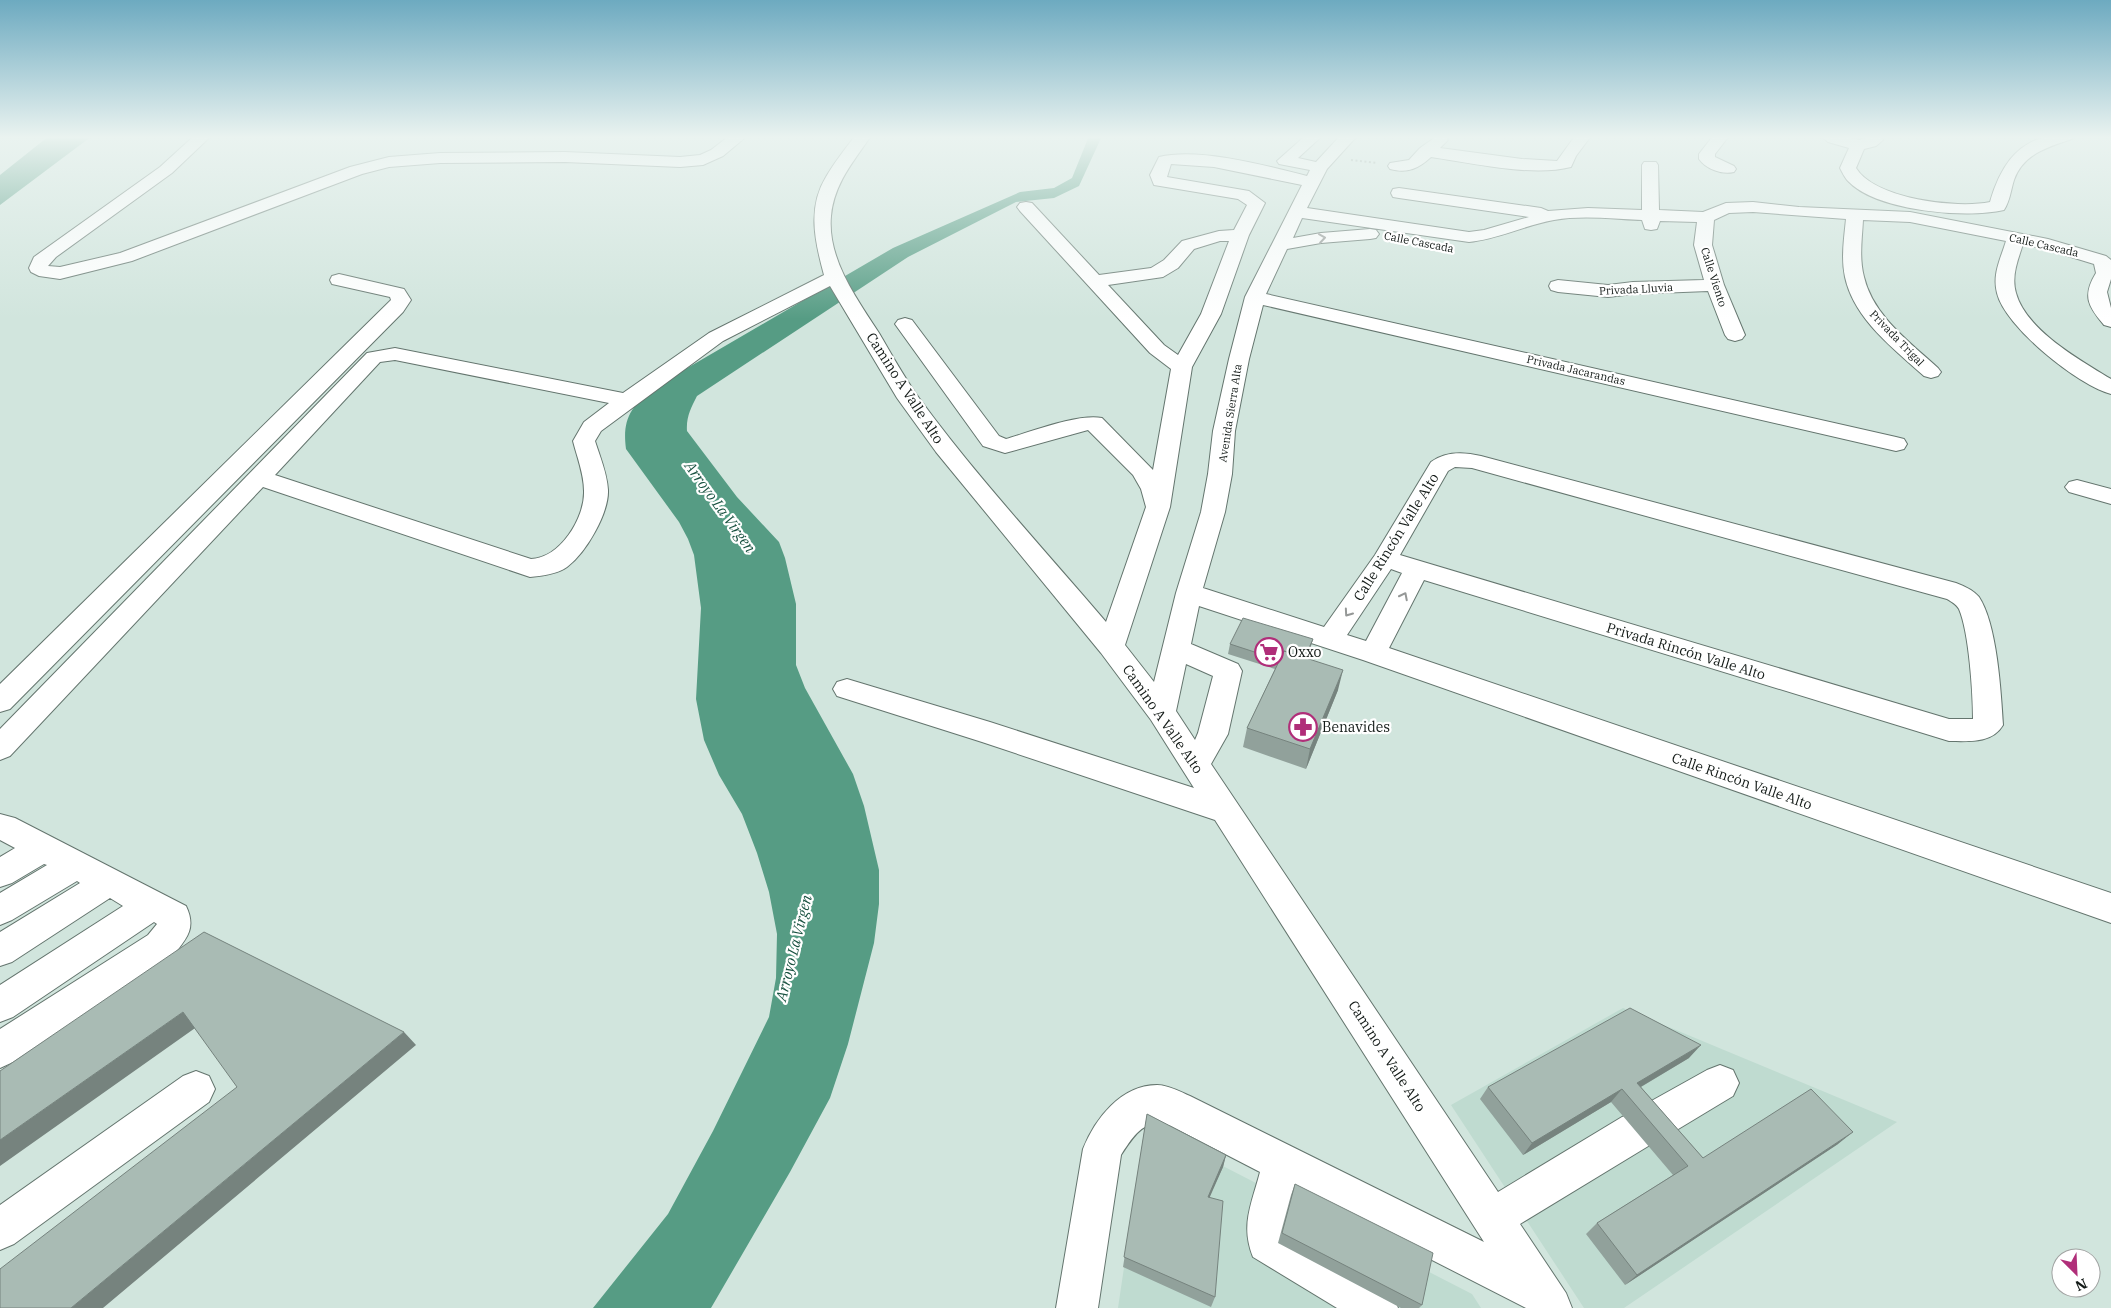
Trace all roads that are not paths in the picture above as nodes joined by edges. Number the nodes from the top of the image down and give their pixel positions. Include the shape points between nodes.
1 (128, 197) edge
2 (285, 197) edge
3 (826, 197) edge
4 (1246, 197) edge
5 (1304, 197) edge
6 (1397, 197) edge
7 (1452, 197) edge
8 (1650, 197) edge
9 (1893, 197) edge
10 (2000, 197) edge
11 (1026, 207) dead end
12 (1296, 212) junction
13 (1553, 215) junction
14 (1856, 215) junction
15 (1650, 220) junction
16 (1705, 225) junction
17 (1384, 230) junction
18 (1240, 235) junction
19 (1486, 235) junction
20 (2016, 238) junction
21 (1503, 244) junction
22 (1281, 245) junction
23 (339, 280) dead end
24 (1095, 281) junction
25 (839, 285) junction
26 (1715, 285) junction
27 (1558, 286) dead end
28 (1255, 297) junction
29 (2111, 321) edge
30 (905, 324) dead end
31 (1734, 335) dead end
32 (1182, 367) junction
33 (1931, 372) dead end
34 (2111, 388) edge
35 (626, 400) junction
36 (1896, 444) dead end
37 (260, 478) junction
38 (2077, 488) dead end
39 (2111, 497) edge
40 (1158, 507) junction
41 (1385, 559) junction
42 (1418, 569) junction
43 (1189, 593) junction
44 (1330, 639) junction
45 (1111, 646) junction
46 (1176, 649) junction
47 (1373, 653) junction
48 (847, 689) dead end
49 (0, 701) edge
50 (1161, 712) junction
51 (1988, 726) joint
52 (0, 748) edge
53 (1196, 765) junction
54 (1227, 811) junction
55 (0, 827) edge
56 (43, 848) junction
57 (74, 865) junction
58 (0, 874) edge
59 (108, 882) junction
60 (152, 905) junction
61 (2111, 908) edge
62 (0, 910) edge
63 (0, 951) edge
64 (0, 1005) edge
65 (0, 1050) edge
66 (1720, 1083) dead end
67 (196, 1089) dead end
68 (1282, 1162) junction
69 (1493, 1218) junction
70 (0, 1230) edge
71 (1547, 1301) edge
72 (1077, 1308) edge
73 (1377, 1308) edge

1 - 2 street via 50,253 40,261 38,268 46,272 60,272 126,257
3 - 25 street, Camino A Valle Alto via 822,218 825,245
4 - 18 street via 1256,203
5 - 12 street, Avenida Sierra Alta
6 - 17 street
7 - 13 street
8 - 15 street
9 - 10 street via 1948,208 1980,210 1998,206
11 - 24 street
12 - 17 street, Calle Cascada
12 - 22 street, Avenida Sierra Alta
13 - 15 street, Calle Cascada
13 - 19 street, Calle Cascada
14 - 16 street, Calle Cascada via 1739,207 1726,208
14 - 20 street, Calle Cascada via 1910,217
14 - 33 street, Privada Trigal via 1852,263 1856,285 1869,310
15 - 16 street, Calle Cascada
15 - 21 street, Calle Cascada via 1562,227
16 - 26 street, Calle Viento via 1703,245
17 - 19 street, Calle Cascada via 1457,237
17 - 21 street, Calle Cascada via 1454,250 1477,250
22 -> 17 street, Calle Cascada
18 - 24 street via 1219,236 1188,245 1171,264 1156,273
18 - 32 street via 1211,314
19 - 21 street
20 - 29 street, Calle Cascada via 2070,249 2104,263 2105,273 2098,284 2096,298
20 - 34 street via 2005,276 2008,298 2026,326 2056,353
22 - 28 street, Avenida Sierra Alta
23 - 49 street via 397,292 401,300
24 - 32 street via 1157,349
25 - 35 street via 716,337
25 - 45 street, Camino A Valle Alto via 908,398 944,447
26 - 27 street, Privada Lluvia via 1608,292
26 - 31 street, Calle Viento
28 - 36 street, Privada Jacarandas
28 - 43 street, Avenida Sierra Alta via 1238,359 1213,512
30 - 40 street via 991,441 1005,446 1094,423 1142,471
32 - 40 street
35 - 37 street via 384,354 374,357
35 - 37 street via 592,427 584,441 596,492 591,515 569,552 558,562 541,568 530,568
37 - 52 street
38 - 39 street
40 - 45 street
41 - 42 street, Privada Rincón Valle Alto
41 -> 44 street, Calle Rincón Valle Alto
41 - 51 street, Calle Rincón Valle Alto via 1439,467 1446,461 1457,459 1938,586 1952,591 1971,605 1988,707
47 -> 42 street
42 - 51 street, Privada Rincón Valle Alto via 1949,730 1978,730
43 - 44 street, Calle Rincón Valle Alto
43 - 46 street, Avenida Sierra Alta
44 - 47 street, Calle Rincón Valle Alto
45 - 50 street, Camino A Valle Alto
46 - 50 street, Avenida Sierra Alta
46 - 53 street via 1228,671 1213,734
47 - 61 street, Calle Rincón Valle Alto
48 - 54 street
50 - 53 street, Camino A Valle Alto
53 - 54 street, Camino A Valle Alto
54 - 69 street, Camino A Valle Alto
55 - 56 street
56 - 57 street
56 - 58 street
57 - 59 street
57 - 62 street
59 - 60 street
59 - 63 street
60 - 64 street
60 - 65 street via 174,916 174,928 160,946
66 - 69 street
67 - 70 street
68 - 71 street
68 - 72 street via 1178,1109 1158,1104 1143,1106 1128,1115 1102,1150
68 - 73 street via 1268,1221 1268,1242
69 - 71 street, Camino A Valle Alto

